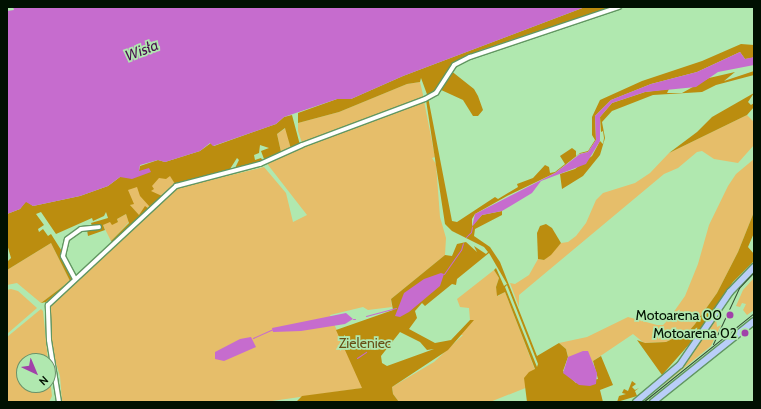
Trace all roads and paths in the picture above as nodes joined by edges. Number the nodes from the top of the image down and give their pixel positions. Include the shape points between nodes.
1 (619, 7) edge
2 (99, 228) dead end
3 (754, 267) edge
4 (75, 279) junction
5 (754, 321) edge
6 (59, 402) edge
7 (636, 402) edge
8 (653, 402) edge

1 - 4 street via 470,57 454,66 436,93 425,100 302,145 260,164 176,186
2 - 4 street via 82,228 67,239 63,256
3 - 7 main road via 730,292 680,365
4 - 6 street via 47,308
5 - 8 main road

